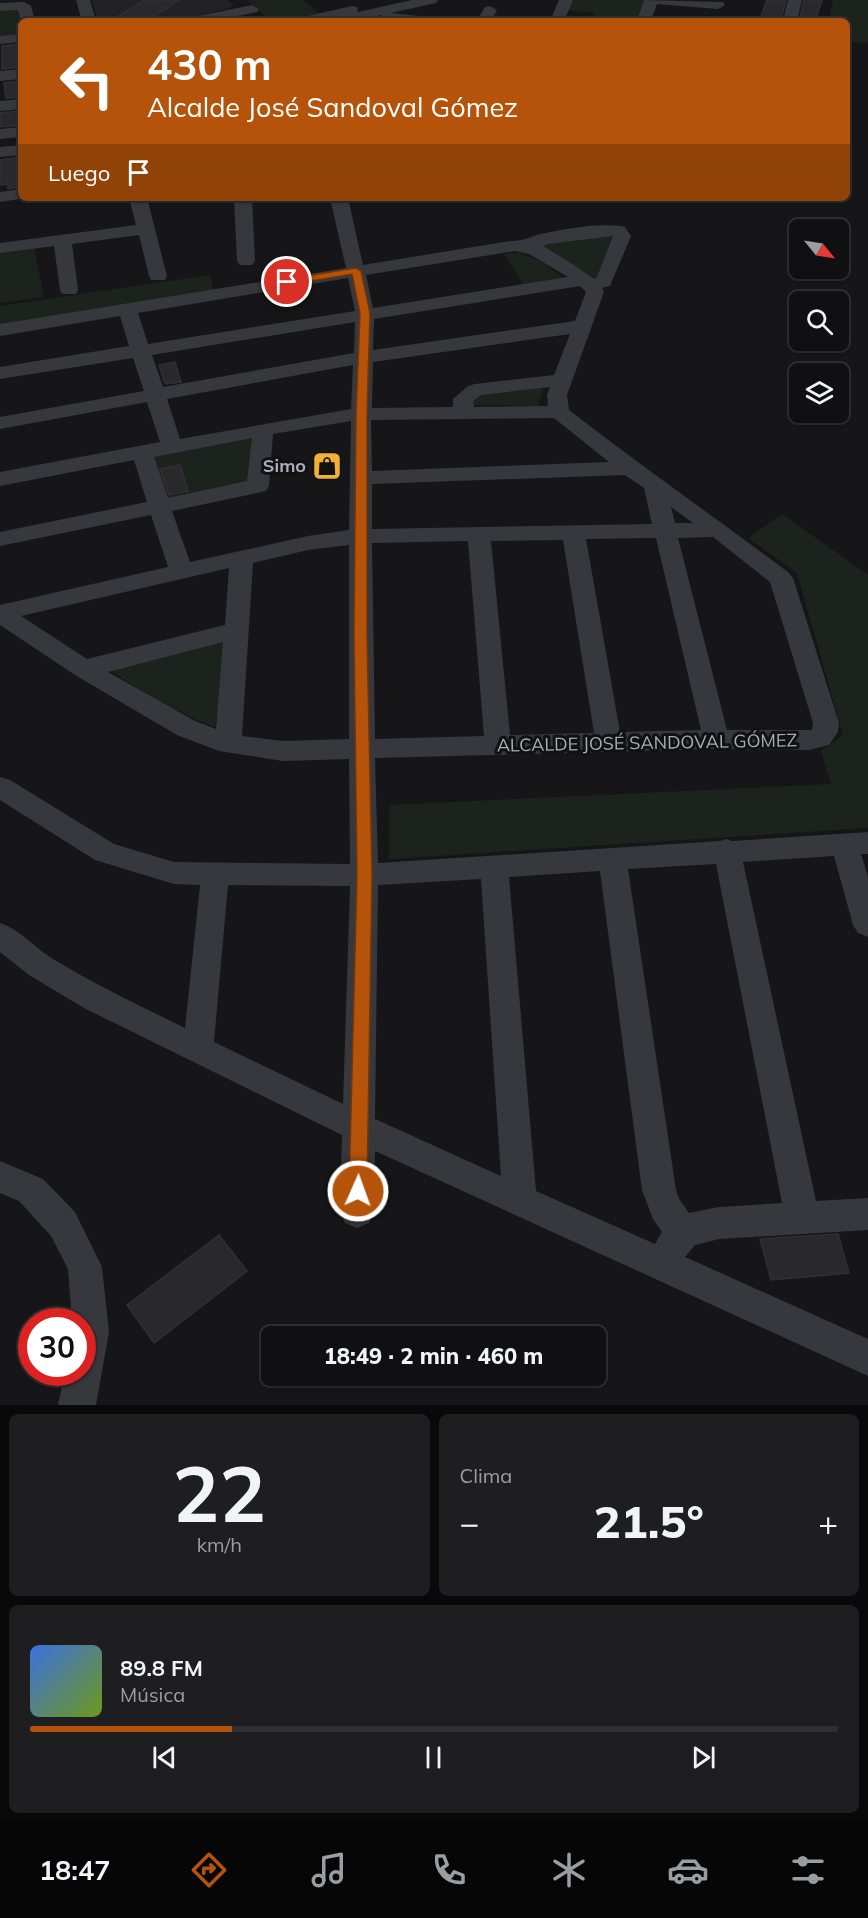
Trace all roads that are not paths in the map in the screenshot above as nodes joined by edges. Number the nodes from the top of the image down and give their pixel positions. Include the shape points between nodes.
1 (83, 0) edge
2 (431, 0) edge
3 (566, 0) edge
4 (651, 0) edge
5 (658, 0) edge
6 (795, 0) edge
7 (389, 1) edge
8 (719, 3) edge
9 (246, 4) edge
10 (315, 5) dead end
11 (0, 7) edge
12 (361, 15) junction
13 (27, 18) edge
14 (88, 18) edge
15 (202, 18) edge
16 (262, 18) edge
17 (331, 18) edge
18 (335, 18) edge
19 (339, 18) edge
20 (395, 18) edge
21 (557, 18) edge
22 (645, 18) edge
23 (715, 18) edge
24 (791, 18) edge
25 (18, 38) edge
26 (0, 40) edge
27 (18, 62) edge
28 (0, 65) edge
29 (18, 74) edge
30 (0, 76) edge
31 (18, 104) edge
32 (0, 106) edge
33 (18, 132) edge
34 (0, 134) edge
35 (18, 150) edge
36 (0, 152) edge
37 (18, 194) edge
38 (0, 197) edge
39 (139, 201) edge
40 (243, 201) edge
41 (340, 201) edge
42 (146, 229) junction
43 (62, 240) junction
44 (528, 247) junction
45 (0, 248) edge
46 (246, 261) dead end
47 (356, 271) junction
48 (158, 276) dead end
49 (588, 283) junction
50 (69, 290) dead end
51 (127, 309) junction
52 (365, 313) junction
53 (583, 326) junction
54 (0, 330) edge
55 (141, 351) junction
56 (364, 357) junction
57 (0, 374) edge
58 (562, 380) junction
59 (156, 396) junction
60 (559, 412) junction
61 (464, 413) junction
62 (361, 414) junction
63 (0, 423) edge
64 (263, 430) junction
65 (172, 447) junction
66 (142, 453) junction
67 (630, 468) junction
68 (362, 478) junction
69 (0, 480) edge
70 (654, 485) junction
71 (161, 506) junction
72 (718, 530) junction
73 (665, 531) junction
74 (573, 533) junction
75 (479, 535) junction
76 (361, 536) junction
77 (0, 539) edge
78 (242, 557) junction
79 (181, 570) junction
80 (0, 613) edge
81 (237, 630) junction
82 (84, 669) junction
83 (716, 740) junction
84 (609, 743) junction
85 (228, 744) junction
86 (498, 746) junction
87 (364, 750) junction
88 (0, 787) edge
89 (856, 843) edge
90 (727, 850) junction
91 (612, 859) junction
92 (494, 868) junction
93 (215, 873) junction
94 (364, 875) junction
95 (868, 925) edge
96 (0, 935) edge
97 (198, 1049) junction
98 (360, 1128) junction
99 (0, 1177) edge
100 (520, 1201) junction
101 (357, 1212) dead end
102 (868, 1214) edge
103 (802, 1216) junction
104 (683, 1233) junction
105 (659, 1262) junction
106 (868, 1359) edge
107 (77, 1405) edge

1 - 14 street
2 - 12 street
3 - 21 street
4 - 22 street
5 - 8 street
6 - 24 street
7 - 18 street
8 - 23 street
9 - 15 street
9 - 16 street
10 - 17 street
11 - 13 street via 24,6
12 - 19 street
12 - 20 street
25 - 26 street
27 - 28 street
29 - 30 street
31 - 32 street
33 - 34 street
35 - 36 street
37 - 38 street
39 - 42 street
40 - 46 street
41 - 47 street
42 - 43 street
42 - 48 street
43 - 45 street
43 - 50 street
44 - 47 street via 510,246
44 - 49 street
44 - 49 street via 543,239 619,231 622,236 606,277 603,282
47 - 51 street
47 - 52 street
49 - 52 street
49 - 53 street via 595,295
51 - 54 street
51 - 55 street
52 - 55 street
52 - 56 street
53 - 56 street
53 - 58 street
55 - 57 street
55 - 59 street
56 - 59 street
56 - 62 street
58 - 60 street via 557,395
58 - 61 street via 475,390 463,399
59 - 63 street
59 - 65 street
60 - 61 street
60 - 67 street, ALCALDE JOSÉ SANDOVAL GÓMEZ
61 - 62 street
62 - 64 street
62 - 68 street
64 - 65 street
64 - 71 street via 258,486
65 - 66 street
66 - 69 street
66 - 71 street
67 - 68 street
67 - 70 street, ALCALDE JOSÉ SANDOVAL GÓMEZ
68 - 76 street
70 - 72 street, ALCALDE JOSÉ SANDOVAL GÓMEZ
70 - 73 street
71 - 77 street
71 - 79 street
72 - 73 street
72 - 83 street, ALCALDE JOSÉ SANDOVAL GÓMEZ via 784,583 826,728 815,739
73 - 74 street
73 - 83 street
74 - 75 street
74 - 84 street
75 - 76 street
75 - 86 street
76 - 78 street
76 - 87 street
78 - 79 street
78 - 81 street
79 - 80 street
80 - 82 street, ALCALDE JOSÉ SANDOVAL GÓMEZ
81 - 82 street
81 - 85 street
82 - 85 street, ALCALDE JOSÉ SANDOVAL GÓMEZ via 186,729
83 - 84 street, ALCALDE JOSÉ SANDOVAL GÓMEZ
84 - 86 street, ALCALDE JOSÉ SANDOVAL GÓMEZ
85 - 87 street, ALCALDE JOSÉ SANDOVAL GÓMEZ via 283,751
86 - 87 street, ALCALDE JOSÉ SANDOVAL GÓMEZ
87 - 94 street
88 - 93 street via 105,852 174,873
89 - 90 street
89 - 95 street
90 - 91 street
90 - 103 street
91 - 92 street
91 - 104 street via 659,1190 665,1208
92 - 94 street
92 - 100 street
93 - 94 street
93 - 97 street
94 - 98 street
96 - 97 street via 40,966 95,999
97 - 98 street
98 - 100 street
98 - 101 street
99 - 107 street via 31,1190 63,1224 85,1267 91,1332
100 - 105 street
102 - 103 street
103 - 104 street via 719,1223
104 - 105 street
105 - 106 street

